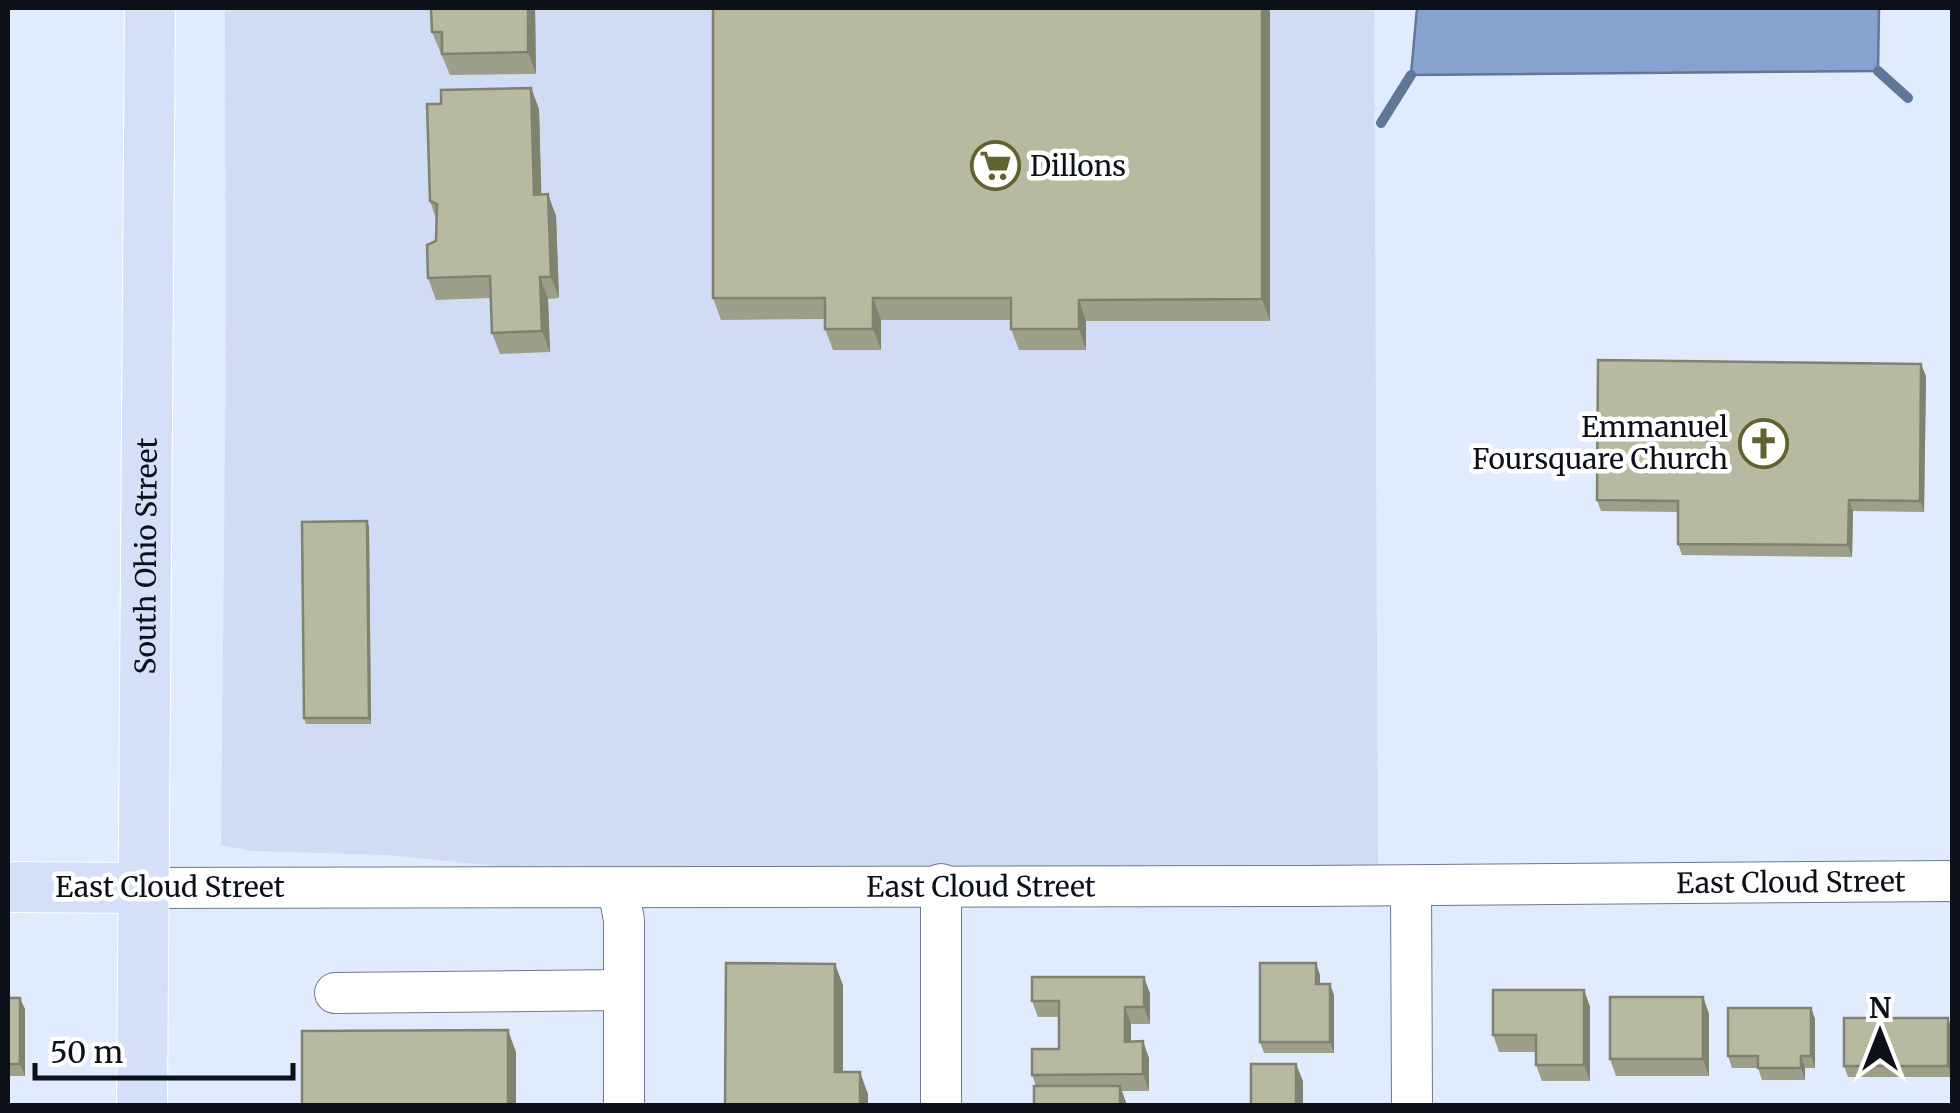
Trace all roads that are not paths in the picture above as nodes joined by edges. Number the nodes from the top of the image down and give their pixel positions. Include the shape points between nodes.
1 (150, 8) edge
2 (1952, 881) edge
3 (941, 884) junction
4 (1411, 886) junction
5 (8, 887) edge
6 (143, 888) junction
7 (618, 888) junction
8 (623, 990) junction
9 (335, 993) dead end
10 (142, 1106) edge
11 (624, 1106) edge
12 (941, 1106) edge
13 (1412, 1106) edge

1 - 6 main road, South Ohio Street
2 - 4 street, East Cloud Street
3 - 4 street, East Cloud Street
3 - 7 street, East Cloud Street
3 - 12 street
4 - 13 street
5 - 6 main road, East Cloud Street
6 - 7 street, East Cloud Street
6 - 10 main road, South Ohio Street
7 - 8 street
8 - 9 street
8 - 11 street

